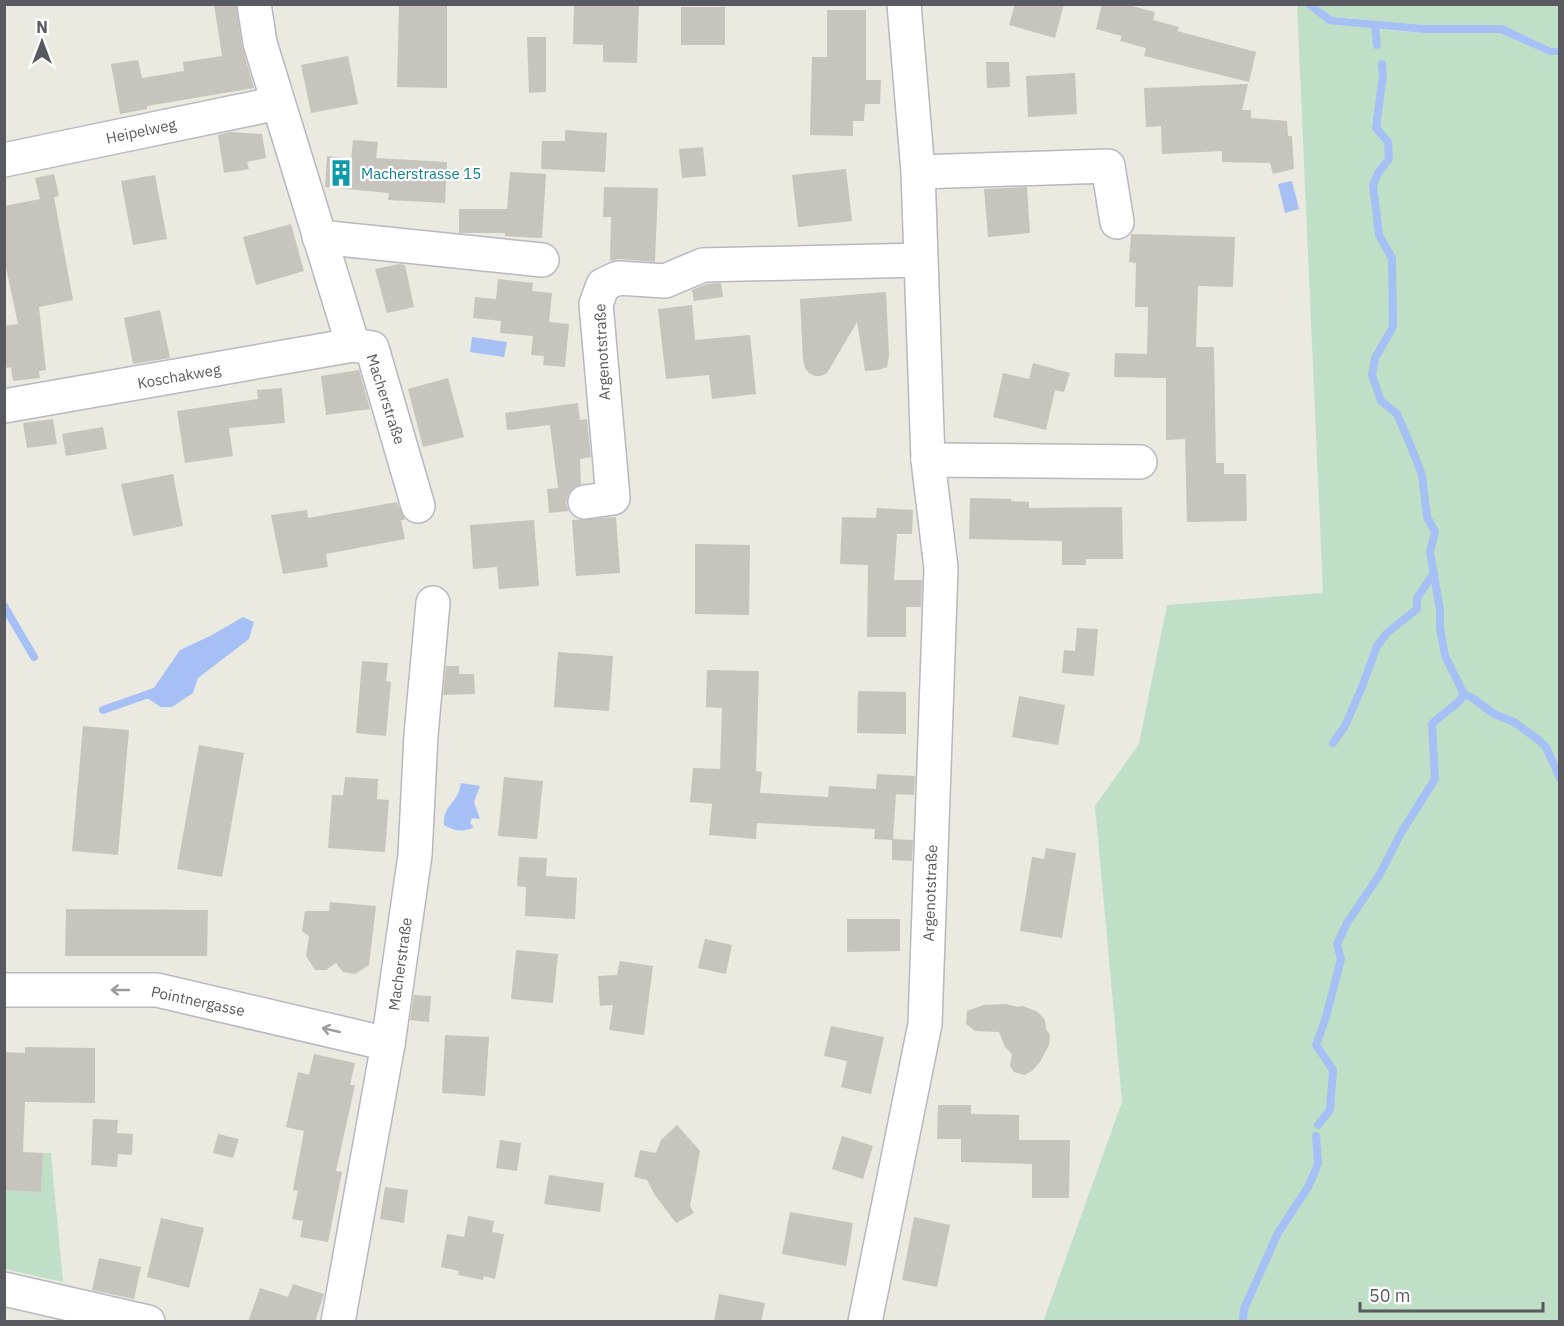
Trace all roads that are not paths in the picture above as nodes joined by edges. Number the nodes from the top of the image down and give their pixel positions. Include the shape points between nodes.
1 (254, 4) edge
2 (904, 4) edge
3 (278, 103) junction
4 (4, 160) edge
5 (918, 172) junction
6 (1117, 222) dead end
7 (319, 237) junction
8 (542, 260) dead end
9 (920, 260) junction
10 (353, 345) junction
11 (4, 406) edge
12 (928, 460) junction
13 (1140, 462) dead end
14 (585, 502) dead end
15 (418, 506) dead end
16 (433, 603) dead end
17 (4, 990) edge
18 (388, 1044) junction
19 (4, 1289) edge
20 (148, 1322) edge
21 (338, 1322) edge
22 (865, 1322) edge

1 - 3 street, Macherstraße via 260,43
2 - 5 street, Argenotstraße
3 - 4 street, Heipelweg
3 - 7 street, Macherstraße
5 - 6 street via 1108,166
5 - 9 street, Argenotstraße
7 - 8 street
7 - 10 street, Macherstraße
9 - 12 street, Argenotstraße
9 - 14 street, Argenotstraße via 703,265 664,281 618,278 603,285 596,304 613,498
10 - 11 street, Koschakweg
10 - 15 street, Macherstraße via 372,348
12 - 13 street
12 - 22 street, Argenotstraße via 941,568 925,1024
16 - 18 street, Macherstraße via 415,855
18 -> 17 street, Pointnergasse via 157,990
18 - 21 street, Macherstraße
19 - 20 street

